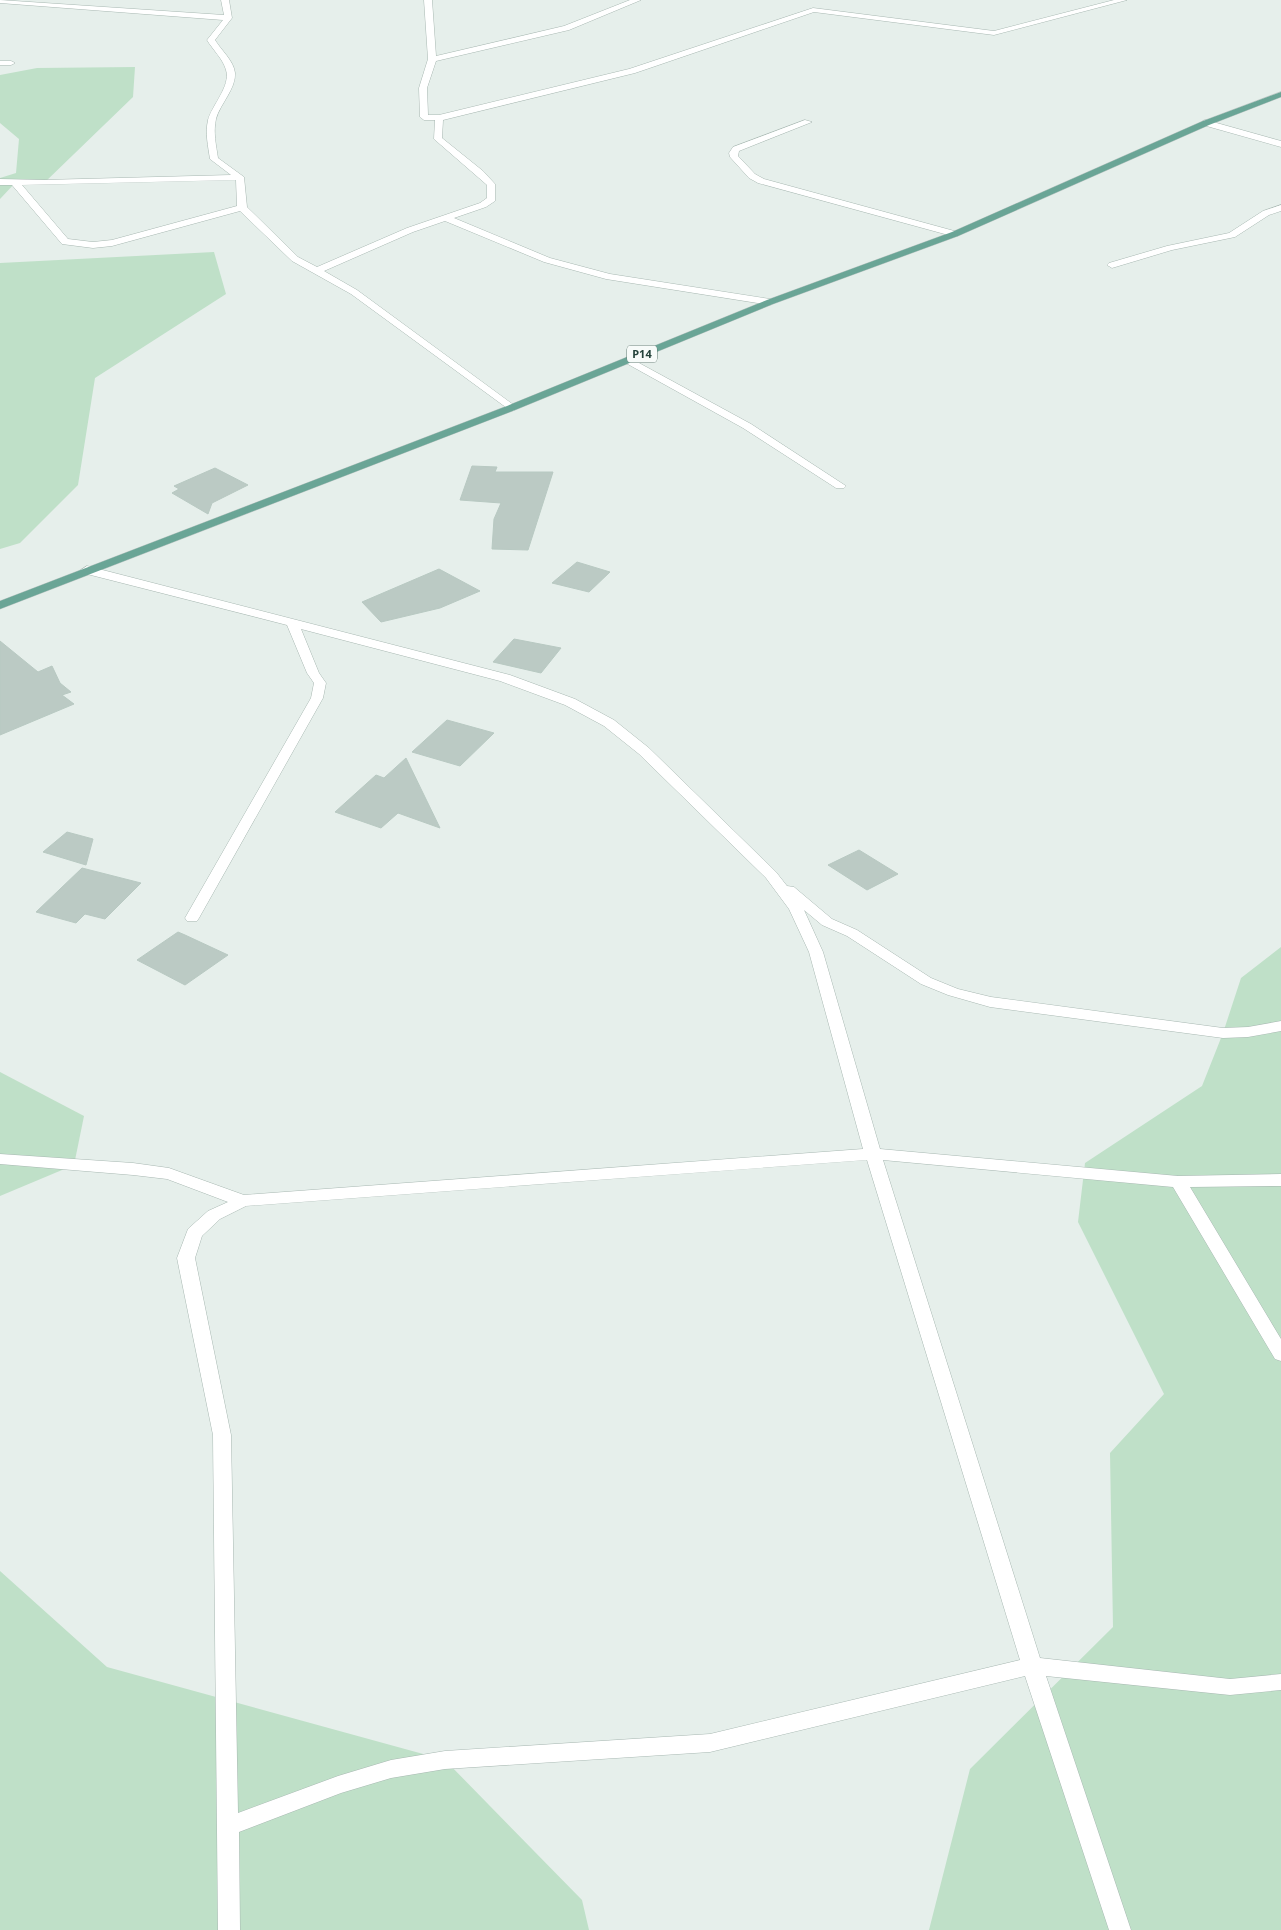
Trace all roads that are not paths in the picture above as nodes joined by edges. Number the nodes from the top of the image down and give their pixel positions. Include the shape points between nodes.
1 (225, 0) edge
2 (428, 0) edge
3 (637, 0) edge
4 (1123, 0) edge
5 (0, 1) edge
6 (228, 18) junction
7 (432, 59) junction
8 (0, 63) edge
9 (10, 63) dead end
10 (1281, 94) edge
11 (439, 118) junction
12 (808, 122) dead end
13 (1206, 123) junction
14 (1281, 144) edge
15 (240, 177) junction
16 (0, 182) edge
17 (15, 183) junction
18 (242, 208) junction
19 (1281, 208) edge
20 (444, 217) junction
21 (955, 234) junction
22 (1112, 265) dead end
23 (317, 271) junction
24 (770, 302) junction
25 (628, 360) junction
26 (511, 408) junction
27 (840, 486) dead end
28 (87, 570) junction
29 (0, 605) edge
30 (292, 622) junction
31 (771, 875) junction
32 (192, 918) dead end
33 (1281, 1026) edge
34 (873, 1154) junction
35 (0, 1159) edge
36 (1281, 1180) edge
37 (1178, 1182) junction
38 (243, 1201) junction
39 (1281, 1354) edge
40 (1032, 1666) junction
41 (1281, 1682) edge
42 (228, 1828) junction
43 (229, 1930) edge
44 (1120, 1930) edge

1 - 6 street
2 - 7 street
3 - 7 street via 566,28
4 - 11 street via 994,33 813,10 632,71
5 - 6 street
6 - 15 street via 211,40 230,66 232,74 212,120 211,140 214,159
7 - 11 street via 423,88 422,106 424,117
8 - 9 street
10 - 13 main road, P14
11 - 20 street via 438,139 491,184 493,195 490,202
12 - 21 street via 736,149 734,157 761,181
13 - 14 street
13 - 21 main road, P14
15 - 17 street
15 - 18 street
16 - 17 street
17 - 18 street via 64,242 76,244 112,243
18 - 23 street via 295,259
19 - 22 street via 1266,213 1232,235
20 - 23 street
20 - 24 street via 547,260 609,277
21 - 24 main road, P14
23 - 26 street via 354,292
24 - 25 main road, P14
25 - 26 main road, P14
25 - 27 street via 747,426
26 - 28 main road, P14
28 - 29 main road, P14
28 - 30 street
30 - 31 street via 505,678 570,702 609,723 644,751
30 - 32 street via 320,683 317,698
31 - 33 street via 827,922 852,933 926,981 953,992 990,1002 1223,1033
31 - 34 street via 796,909 816,952
34 - 37 street
34 - 38 street
34 - 40 street
35 - 38 street via 133,1168 169,1174
36 - 37 street
37 - 39 street
38 - 42 street via 214,1215 194,1233 186,1258 222,1435
40 - 41 street via 1230,1687
40 - 42 street via 710,1743 445,1760 391,1768
40 - 44 street
42 - 43 street

